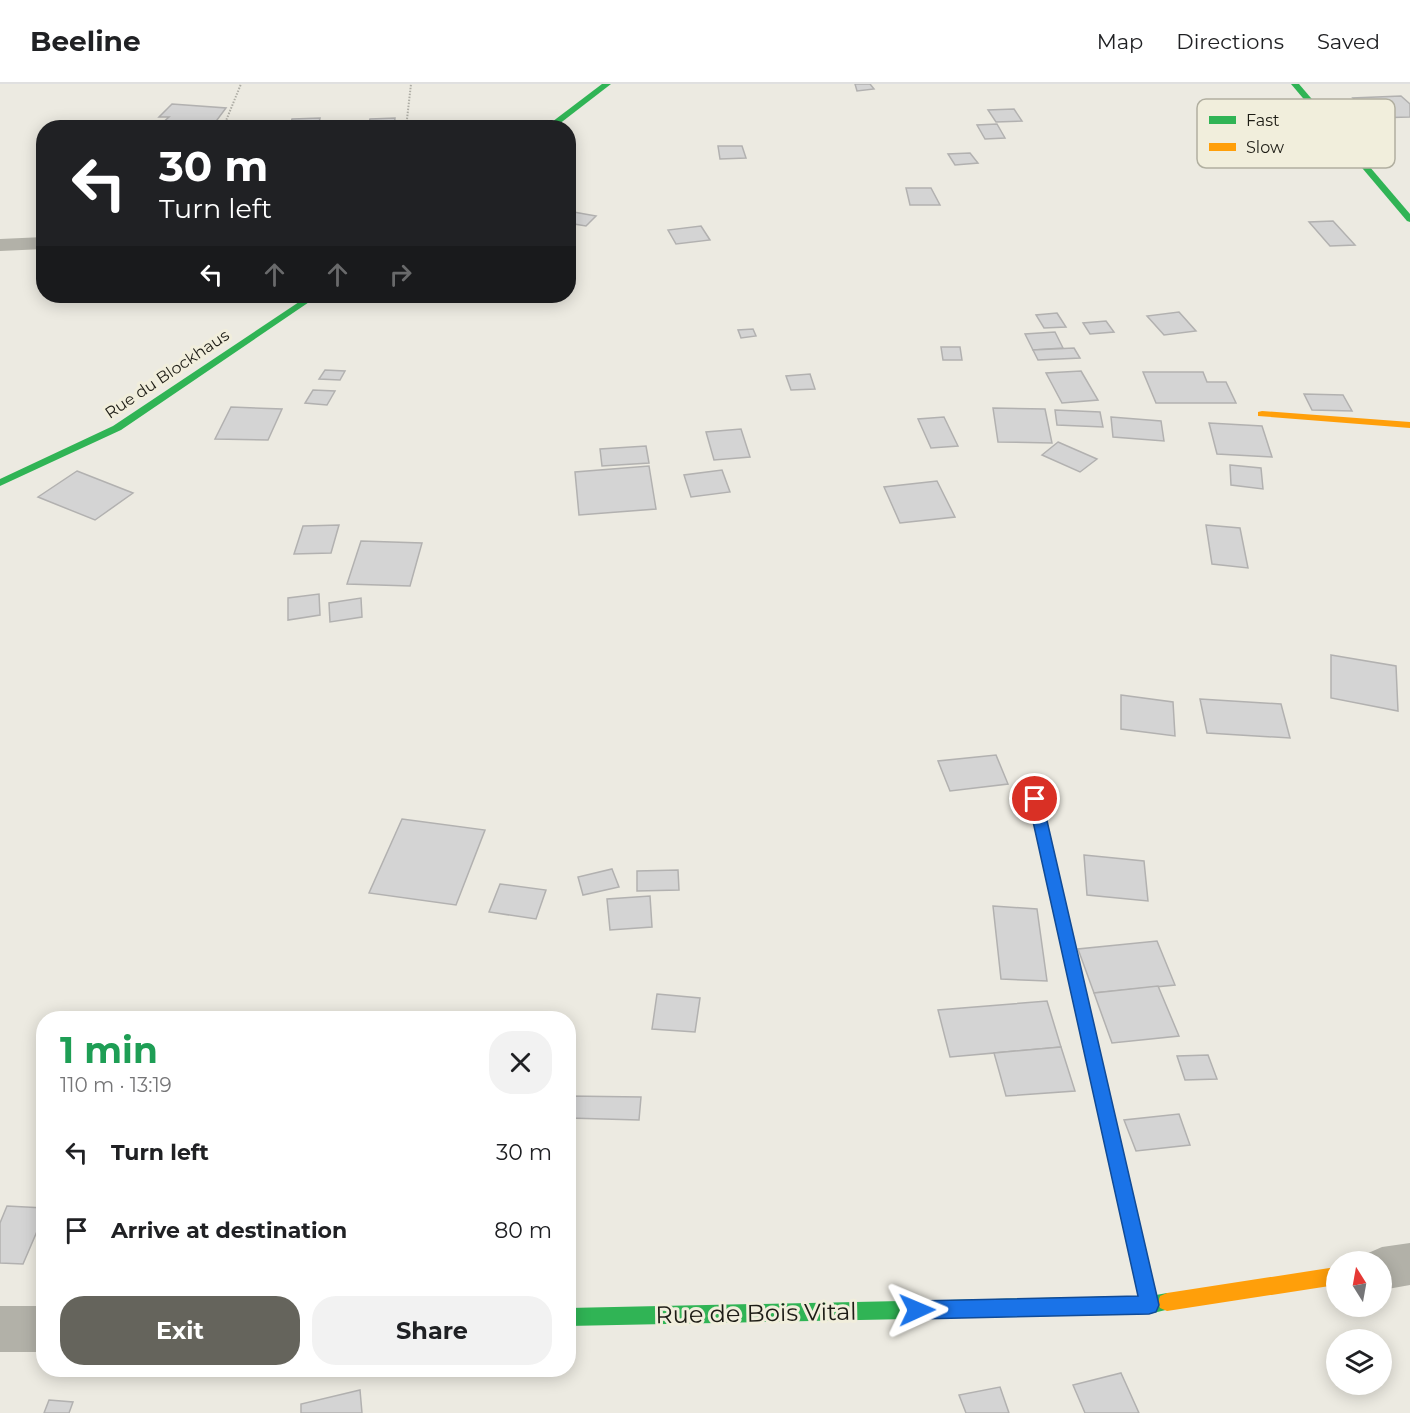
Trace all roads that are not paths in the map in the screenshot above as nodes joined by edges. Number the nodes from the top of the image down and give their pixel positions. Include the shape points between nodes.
1 (607, 84) edge
2 (1295, 84) edge
3 (1308, 99) edge
4 (559, 120) edge
5 (1367, 168) edge
6 (1409, 217) edge
7 (36, 243) edge
8 (0, 245) edge
9 (303, 303) edge
10 (1262, 414) dead end
11 (1410, 425) edge
12 (0, 483) edge
13 (1035, 799) dead end
14 (1410, 1264) edge
15 (1392, 1267) edge
16 (1326, 1278) edge
17 (1149, 1305) junction
18 (576, 1317) edge
19 (0, 1329) edge
20 (36, 1329) edge

1 - 4 street
2 - 3 street
5 - 6 street
7 - 8 street
9 - 12 street, Rue du Blockhaus via 117,428
10 - 11 street
13 - 17 street
14 - 15 street
16 - 17 street, Rue de Bois Vital
17 - 18 street, Rue de Bois Vital
19 - 20 street

